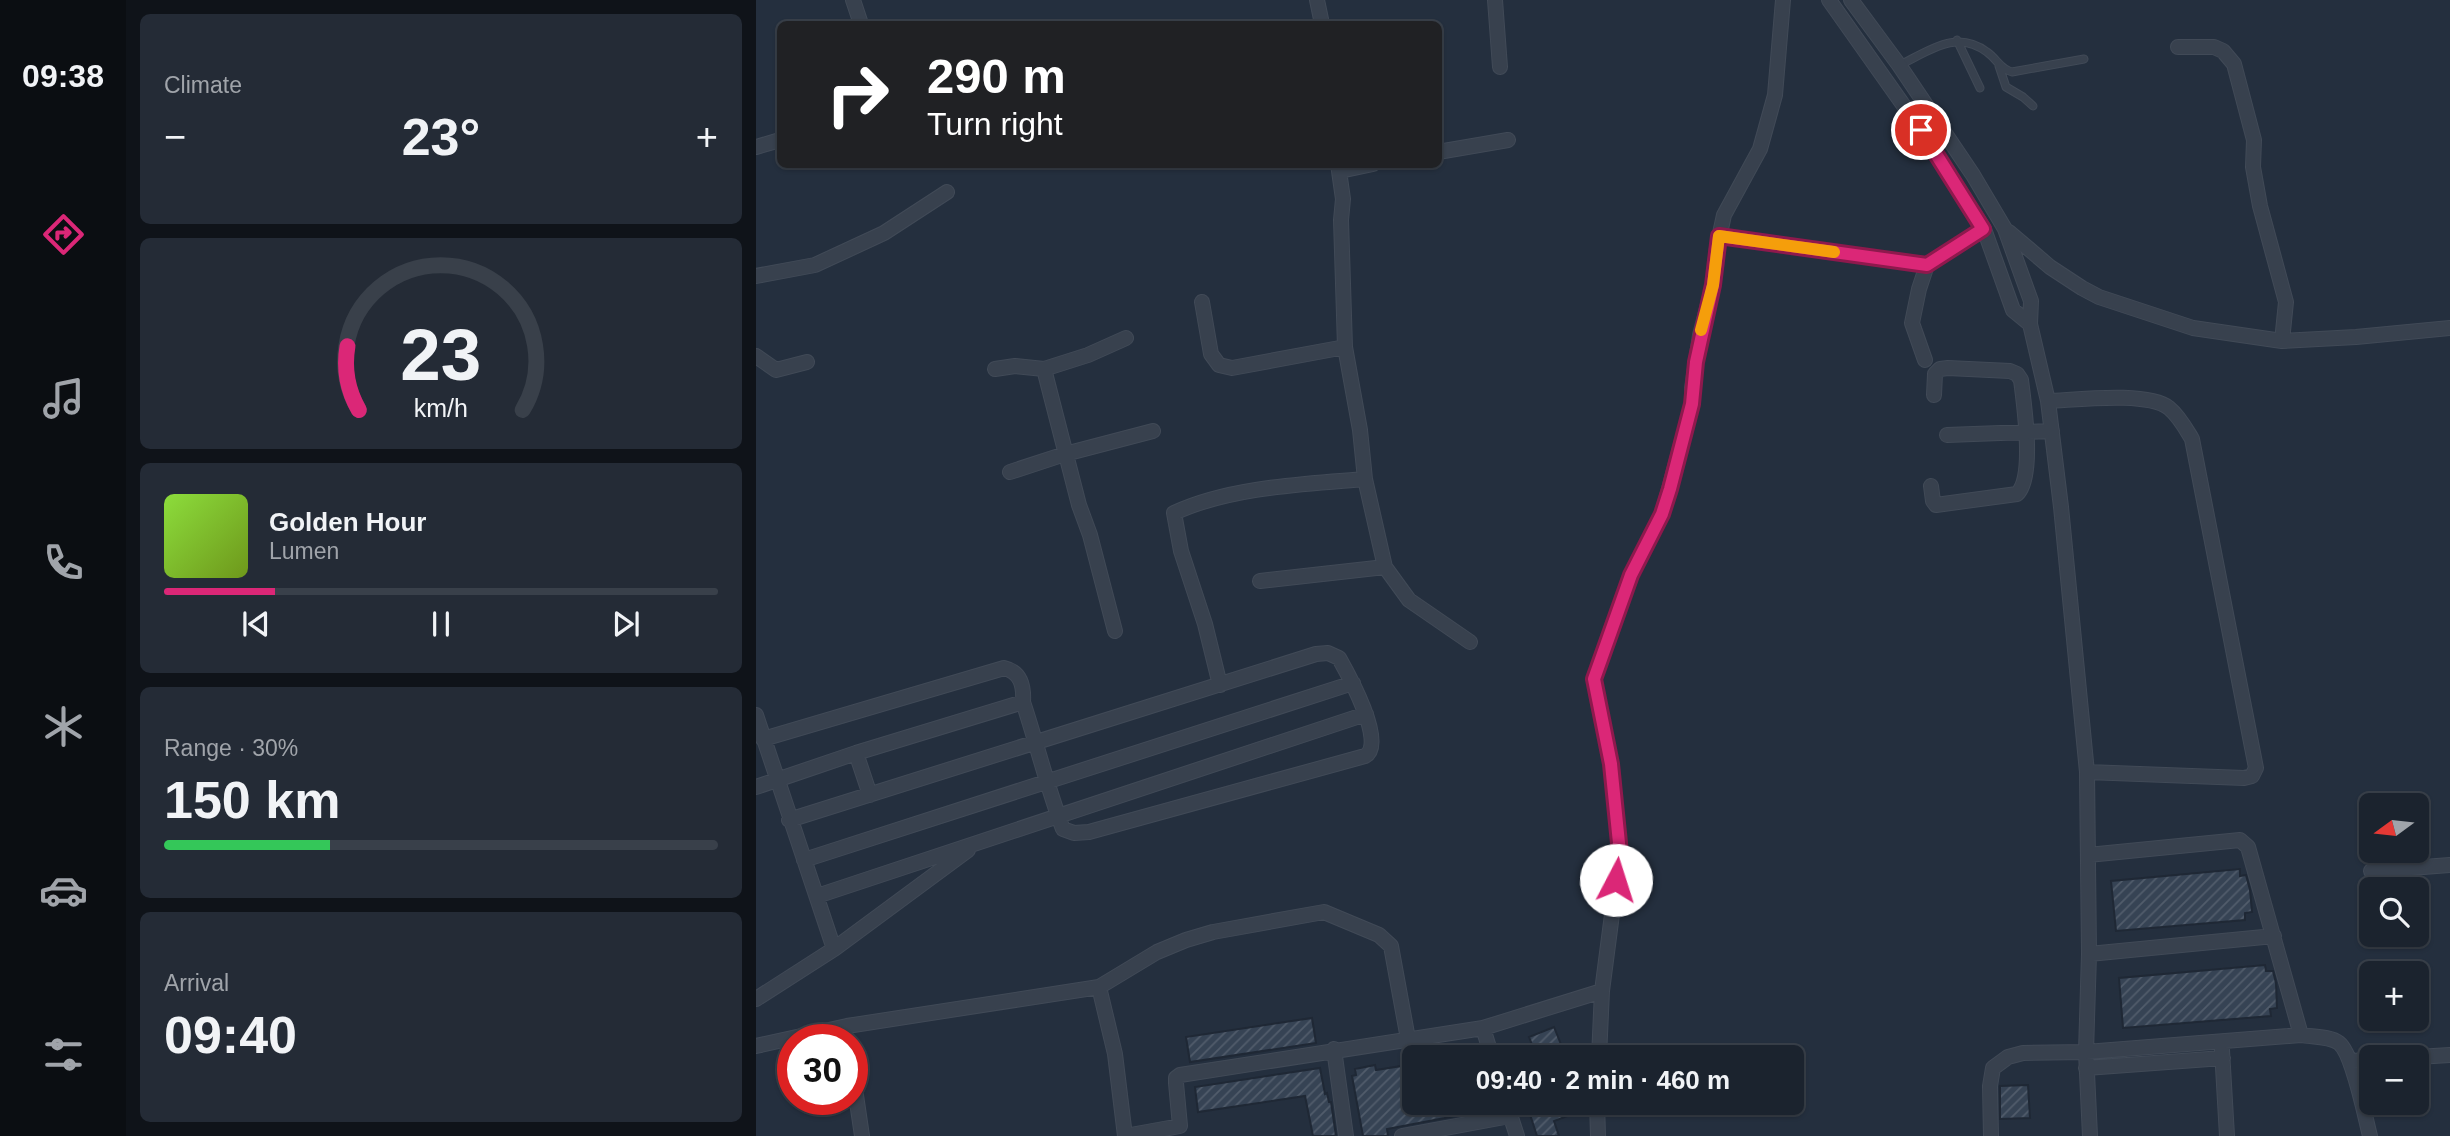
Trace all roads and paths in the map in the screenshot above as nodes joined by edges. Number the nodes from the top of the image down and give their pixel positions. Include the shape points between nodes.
1 (853, 0) edge
2 (1317, 0) edge
3 (1495, 0) edge
4 (1783, 0) edge
5 (1829, 0) edge
6 (1851, 0) edge
7 (860, 21) edge
8 (1321, 21) edge
9 (1957, 40) junction
10 (2178, 47) dead end
11 (2084, 60) dead end
12 (1899, 65) junction
13 (1999, 65) junction
14 (1500, 67) dead end
15 (1980, 88) dead end
16 (2033, 106) dead end
17 (1508, 140) dead end
18 (777, 141) edge
19 (756, 147) edge
20 (1442, 151) edge
21 (1339, 168) edge
22 (947, 192) dead end
23 (1983, 229) junction
24 (2006, 229) junction
25 (1719, 236) junction
26 (1927, 265) junction
27 (756, 276) edge
28 (1202, 302) dead end
29 (2030, 324) junction
30 (2450, 328) edge
31 (1126, 338) dead end
32 (2282, 341) junction
33 (1345, 347) junction
34 (756, 356) edge
35 (1925, 360) dead end
36 (807, 362) dead end
37 (995, 369) dead end
38 (1044, 369) junction
39 (1934, 395) dead end
40 (2048, 401) junction
41 (1153, 431) dead end
42 (2052, 431) junction
43 (2027, 433) junction
44 (1947, 435) dead end
45 (1065, 454) junction
46 (1010, 472) dead end
47 (1365, 479) junction
48 (1931, 486) dead end
49 (1385, 567) junction
50 (1260, 581) dead end
51 (1115, 631) dead end
52 (1471, 642) dead end
53 (1353, 683) junction
54 (1220, 685) junction
55 (1023, 702) junction
56 (756, 715) edge
57 (1366, 715) junction
58 (763, 739) junction
59 (1037, 743) junction
60 (856, 753) junction
61 (2087, 772) junction
62 (776, 781) junction
63 (1047, 782) junction
64 (756, 787) edge
65 (870, 795) junction
66 (1058, 815) junction
67 (789, 820) junction
68 (980, 841) junction
69 (2088, 855) junction
70 (804, 860) junction
71 (2450, 865) edge
72 (2371, 872) dead end
73 (817, 896) junction
74 (2274, 936) junction
75 (834, 949) junction
76 (2089, 954) junction
77 (1099, 988) junction
78 (1602, 990) junction
79 (756, 999) edge
80 (1483, 1028) junction
81 (868, 1029) edge
82 (2301, 1035) junction
83 (1408, 1038) junction
84 (777, 1043) edge
85 (2222, 1043) junction
86 (1488, 1045) edge
87 (1600, 1045) edge
88 (756, 1046) edge
89 (1334, 1049) junction
90 (2086, 1052) junction
91 (2450, 1055) edge
92 (2429, 1056) edge
93 (2223, 1058) junction
94 (2350, 1061) junction
95 (2359, 1061) edge
96 (2086, 1068) junction
97 (859, 1115) edge
98 (1484, 1115) edge
99 (1510, 1115) edge
100 (1597, 1115) edge
101 (1180, 1131) edge
102 (862, 1136) edge
103 (1125, 1136) edge
104 (1346, 1136) edge
105 (1402, 1136) edge
106 (1517, 1136) edge
107 (1598, 1136) edge
108 (1991, 1136) edge
109 (2090, 1136) edge
110 (2227, 1136) edge
111 (2370, 1136) edge

1 - 7 street
2 - 8 street
3 - 14 street
4 - 25 street via 1775,95 1760,149 1724,215
5 - 23 street via 1921,130
6 - 12 street
9 - 12 lane
9 - 13 lane via 1978,46
9 - 15 lane
10 - 32 street via 2214,47 2234,64 2254,140 2260,206 2286,302
11 - 13 lane via 2012,72
12 - 24 street
13 - 16 lane via 2006,87
17 - 20 street
18 - 19 street
21 - 33 street
22 - 27 street via 884,233 815,265
23 - 26 street
23 - 29 street via 2013,310
24 - 29 street via 2031,302
24 - 32 street via 2050,267 2099,297 2193,328
25 - 26 street
25 - 78 street via 1692,404 1670,489 1631,575 1594,679 1611,764 1620,853
26 - 35 street via 1912,323
28 - 33 street via 1211,354 1219,365 1232,368
29 - 40 street
30 - 32 street
31 - 38 street
33 - 47 street
34 - 36 street via 776,370
37 - 38 street
38 - 45 street
39 - 43 street via 1935,374 1940,369 2010,371 2021,380
40 - 42 street
40 - 61 street via 2141,398 2168,407 2192,439 2256,768 2252,776 2244,778
41 - 45 street
42 - 43 street
42 - 61 street
43 - 44 street
43 - 48 street via 2025,481 2017,494 1936,505
45 - 46 street
45 - 51 street
47 - 49 street
47 - 54 street via 1296,484 1213,499 1174,513
49 - 50 street
49 - 52 street via 1409,600
53 - 54 street via 1339,657 1328,653
53 - 57 street
53 - 63 street
54 - 59 street
55 - 58 street via 1021,679 1004,668
55 - 59 street
55 - 60 street
56 - 58 street
57 - 66 street
57 - 66 street via 1372,748 1365,756 1089,832 1063,828
58 - 62 street
59 - 63 street
59 - 65 street
60 - 62 street
60 - 65 street
61 - 69 street
62 - 64 street
62 - 67 street
63 - 66 street
63 - 70 street
65 - 67 street
66 - 68 street
67 - 70 street
68 - 73 street
68 - 75 street
69 - 74 street via 2240,840 2248,847
69 - 76 street
70 - 73 street
71 - 72 street
73 - 75 street
74 - 76 street
74 - 82 street
75 - 79 street
76 - 90 street
77 - 81 street
77 - 83 street via 1157,952 1186,940 1324,912 1380,935 1391,946
77 - 103 street via 1115,1054
78 - 80 street
78 - 87 street
80 - 83 street
80 - 86 street
82 - 85 street
82 - 94 street via 2336,1041
83 - 89 street
84 - 88 street
85 - 90 street
85 - 93 street
89 - 101 street via 1180,1074 1176,1078
89 - 104 street
90 - 96 street
90 - 108 street via 2024,1053 1993,1068
91 - 92 street
93 - 96 street
93 - 110 street
94 - 95 street
94 - 111 street
96 - 109 street
97 - 102 street
98 - 105 street
99 - 106 street
100 - 107 street
101 - 103 street

